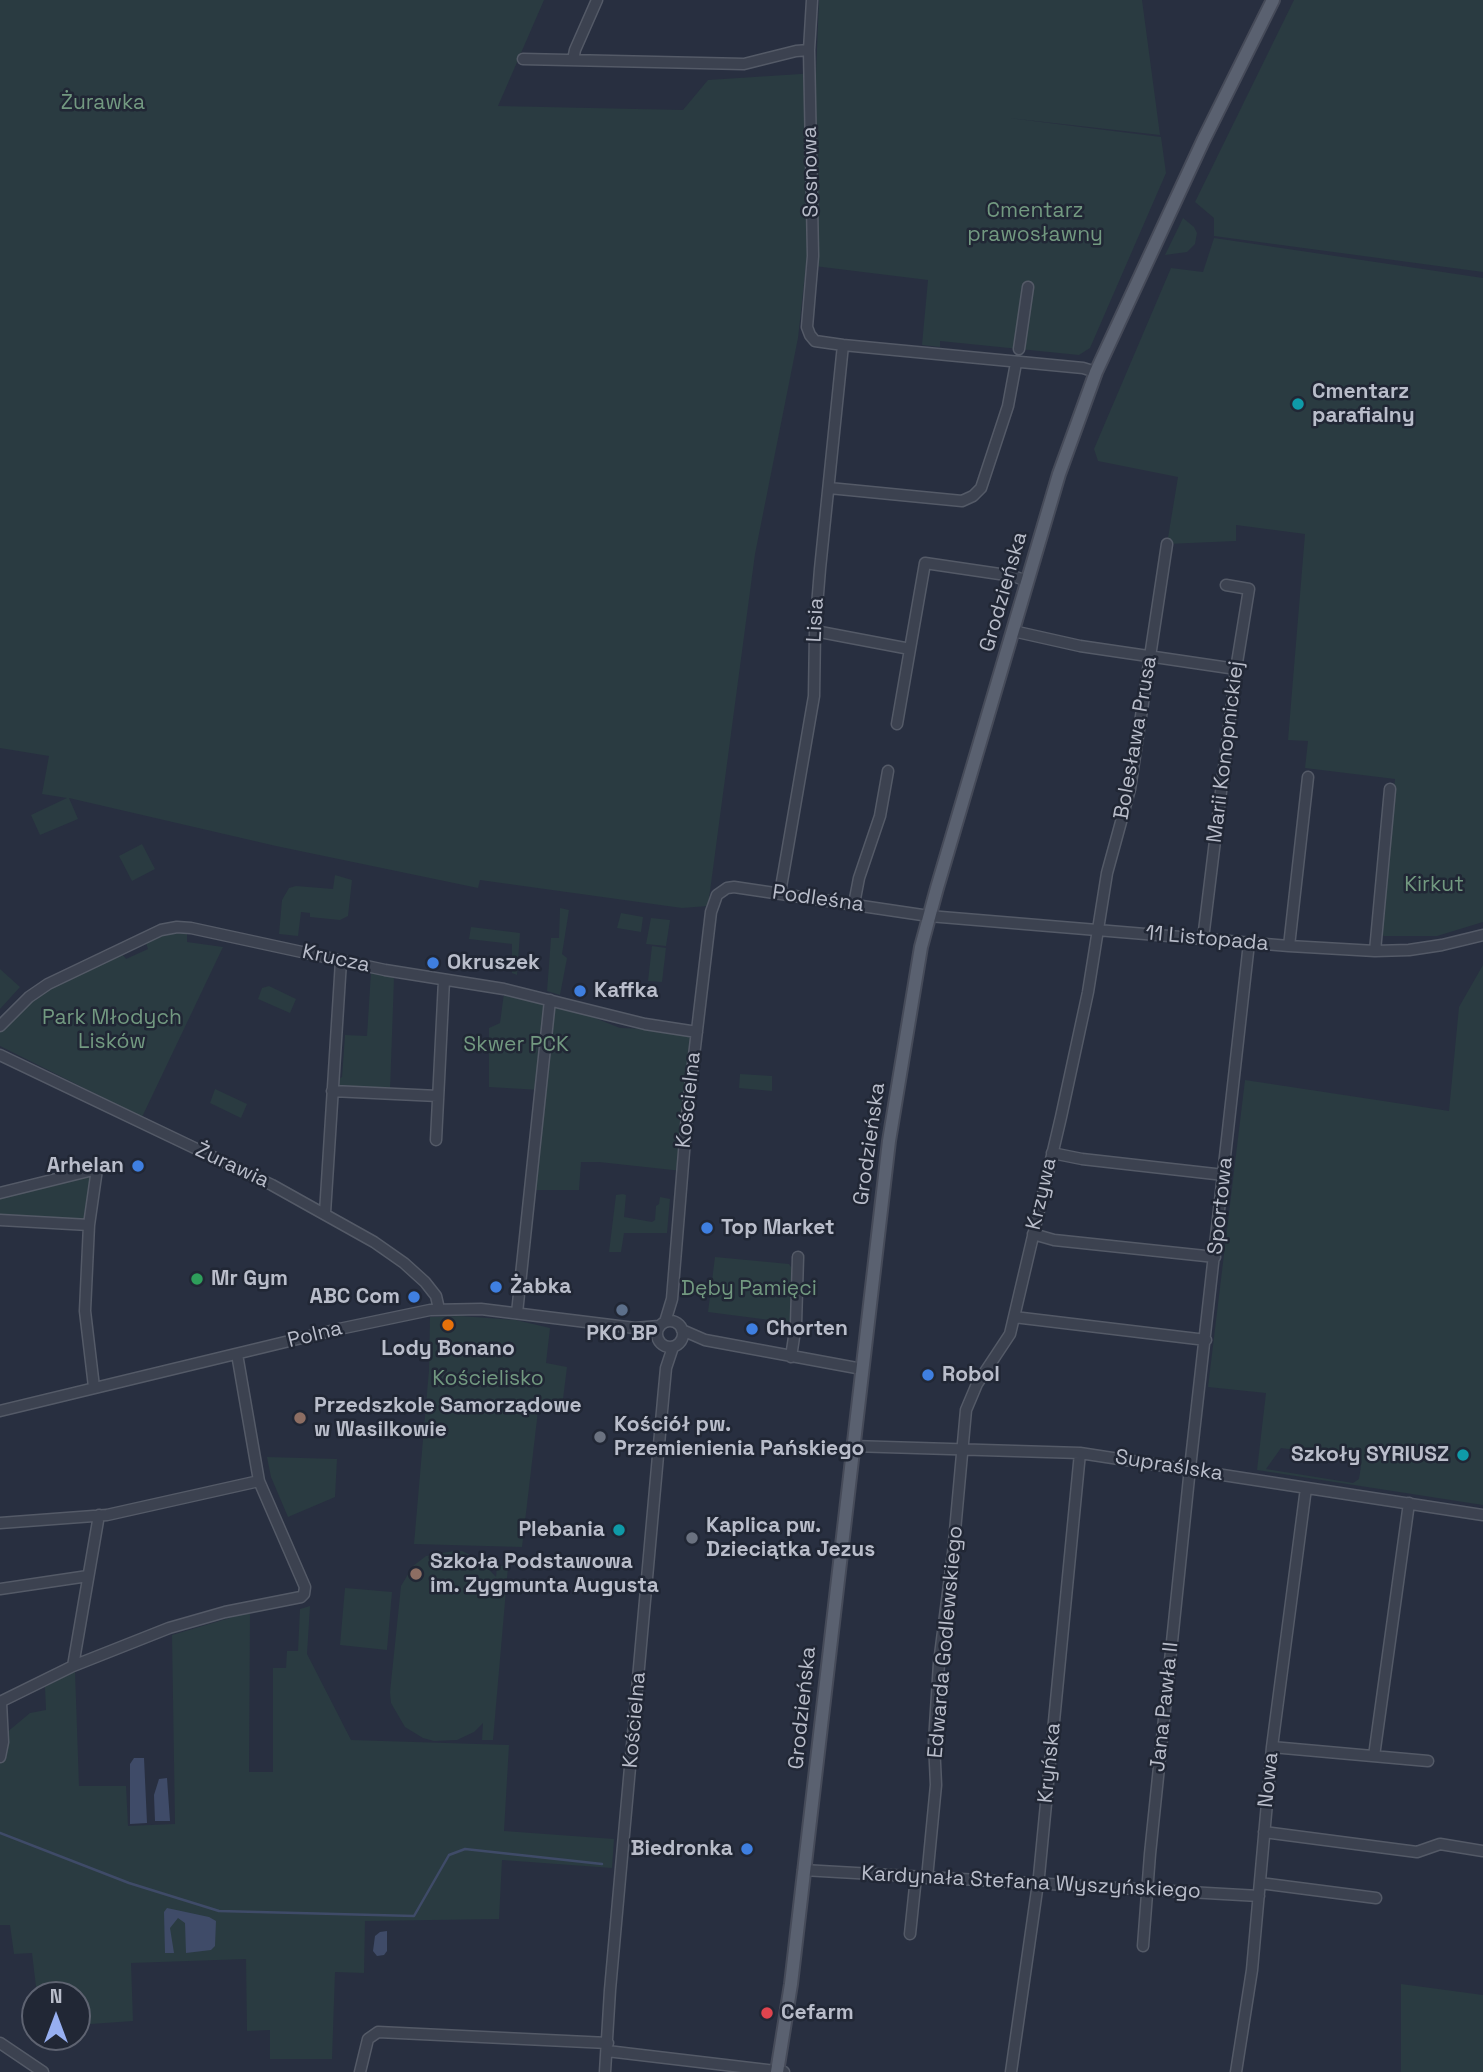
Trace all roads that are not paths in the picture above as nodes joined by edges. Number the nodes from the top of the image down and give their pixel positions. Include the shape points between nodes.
1 (597, 0) edge
2 (812, 0) edge
3 (1273, 0) edge
4 (809, 50) junction
5 (523, 59) dead end
6 (573, 60) junction
7 (1028, 287) dead end
8 (843, 345) junction
9 (1018, 349) dead end
10 (1016, 363) junction
11 (1096, 372) junction
12 (829, 488) junction
13 (1167, 544) dead end
14 (1027, 581) junction
15 (1226, 585) dead end
16 (1013, 631) junction
17 (815, 632) junction
18 (910, 649) junction
19 (1151, 657) junction
20 (1236, 669) junction
21 (897, 724) dead end
22 (888, 771) dead end
23 (1308, 778) dead end
24 (1390, 789) dead end
25 (780, 893) junction
26 (713, 902) joint
27 (854, 904) junction
28 (929, 916) junction
29 (1098, 930) junction
30 (1483, 935) edge
31 (1203, 939) junction
32 (1249, 943) junction
33 (1289, 946) junction
34 (1375, 951) junction
35 (341, 961) junction
36 (444, 980) junction
37 (550, 1000) junction
38 (0, 1026) edge
39 (697, 1032) junction
40 (0, 1055) edge
41 (332, 1091) junction
42 (438, 1096) junction
43 (436, 1140) dead end
44 (1052, 1153) junction
45 (1224, 1175) junction
46 (0, 1193) edge
47 (325, 1213) junction
48 (0, 1220) edge
49 (89, 1224) junction
50 (1033, 1234) junction
51 (798, 1257) dead end
52 (1215, 1257) junction
53 (439, 1309) junction
54 (517, 1313) junction
55 (1014, 1317) junction
56 (669, 1334) junction
57 (1206, 1340) junction
58 (237, 1354) junction
59 (790, 1357) junction
60 (862, 1369) junction
61 (94, 1387) junction
62 (0, 1411) edge
63 (852, 1446) junction
64 (961, 1448) junction
65 (1080, 1453) junction
66 (1190, 1468) junction
67 (259, 1481) junction
68 (1306, 1488) junction
69 (1409, 1503) junction
70 (1483, 1514) edge
71 (99, 1515) junction
72 (0, 1523) edge
73 (88, 1576) junction
74 (0, 1589) edge
75 (73, 1666) junction
76 (0, 1702) edge
77 (1272, 1747) junction
78 (1374, 1756) junction
79 (0, 1757) edge
80 (1428, 1761) dead end
81 (1264, 1832) junction
82 (1483, 1851) edge
83 (803, 1870) junction
84 (921, 1878) junction
85 (1260, 1883) junction
86 (1038, 1884) junction
87 (1148, 1888) junction
88 (1259, 1896) junction
89 (1376, 1898) dead end
90 (909, 1934) dead end
91 (1143, 1946) dead end
92 (0, 2043) edge
93 (607, 2047) junction
94 (43, 2072) edge
95 (360, 2072) edge
96 (605, 2072) edge
97 (777, 2072) edge
98 (784, 2072) edge
99 (1011, 2072) edge
100 (1236, 2072) edge

1 - 6 street
2 - 4 street, Sosnowa
3 - 11 main road, Grodzieńska
4 - 6 street via 744,64
4 - 8 street, Sosnowa via 813,256 807,327 815,341
5 - 6 street
7 - 9 street
8 - 10 street
8 - 12 street, Lisia
10 - 11 street
10 - 12 street via 1009,406 981,488 973,496 962,501
11 - 14 main road, Grodzieńska
12 - 17 street, Lisia
13 - 19 street, Bolesława Prusa
14 - 16 main road, Grodzieńska
14 - 18 street via 925,563
15 - 20 street, Marii Konopnickiej via 1249,589
16 - 19 street
16 - 28 main road, Grodzieńska
17 - 18 street
17 - 25 street, Lisia via 814,696
18 - 21 street
19 - 20 street
19 - 29 street, Bolesława Prusa via 1130,789 1107,873
20 - 31 street, Marii Konopnickiej
22 - 27 street
23 - 33 street
24 - 34 street
25 - 26 street, Podleśna via 734,887 721,891
25 - 27 street, Podleśna
26 - 39 street, Kościelna
27 - 28 street, Podleśna
28 - 29 street, 11 Listopada
28 - 60 main road, Grodzieńska via 889,1141
29 - 31 street, 11 Listopada
29 - 44 street, Krzywa
30 - 34 street, 11 Listopada via 1409,950
31 - 32 street, 11 Listopada
32 - 33 street, 11 Listopada
32 - 45 street, Sportowa
33 - 34 street, 11 Listopada
35 - 36 street, Krucza
35 - 38 street, Krucza via 191,928 169,928 48,984
35 - 41 street
36 - 37 street, Krucza
36 - 42 street
37 - 39 street, Krucza
37 - 54 street
39 - 56 street, Kościelna
40 - 47 street, Żurawia
41 - 42 street
41 - 47 street
42 - 43 street
44 - 45 street
44 - 50 street, Krzywa
45 - 52 street, Sportowa
46 - 49 street via 97,1169
47 - 53 street, Żurawia via 404,1263 432,1289
48 - 49 street
49 - 61 street via 85,1311
50 - 52 street
50 - 55 street, Krzywa
51 - 59 street
52 - 57 street, Sportowa
53 - 54 street, Polna
53 - 58 street, Polna
54 - 56 street, Polna
55 - 57 street
55 - 64 street, Krzywa via 1010,1334 977,1384 966,1410
56 - 59 street, Polna
56 - 93 street, Kościelna
57 - 66 street, Sportowa
58 - 61 street, Polna
58 - 67 street
59 - 60 street, Polna
60 - 63 main road, Grodzieńska
61 - 62 street, Polna
63 - 64 street, Supraślska
63 - 83 main road, Grodzieńska
64 - 65 street, Supraślska
64 - 84 street, Edwarda Godlewskiego via 939,1663 936,1785
65 - 66 street, Supraślska
65 - 86 street, Kryńska
66 - 68 street, Supraślska
66 - 87 street, Jana Pawła II
67 - 71 street
67 - 75 street via 305,1587 301,1597 169,1628
68 - 69 street, Supraślska
68 - 77 street, Nowa
69 - 70 street, Supraślska
69 - 78 street
71 - 72 street
71 - 73 street
73 - 74 street
73 - 75 street
75 - 76 street
76 - 79 street via 4,1742
77 - 78 street
77 - 81 street, Nowa
78 - 80 street
81 - 82 street via 1417,1852 1440,1844
81 - 85 street, Nowa
83 - 84 street, Kardynała Stefana Wyszyńskiego
83 - 97 main road, Grodzieńska
84 - 86 street, Kardynała Stefana Wyszyńskiego
84 - 90 street, Edwarda Godlewskiego
85 - 88 street, Nowa
85 - 89 street
86 - 87 street, Kardynała Stefana Wyszyńskiego
86 - 99 street, Kryńska
87 - 88 street, Kardynała Stefana Wyszyńskiego
87 - 91 street, Jana Pawła II
88 - 100 street, Nowa
92 - 94 street
93 - 95 street via 378,2032 368,2039
93 - 96 street, Kościelna
93 - 97 street
97 - 98 street

